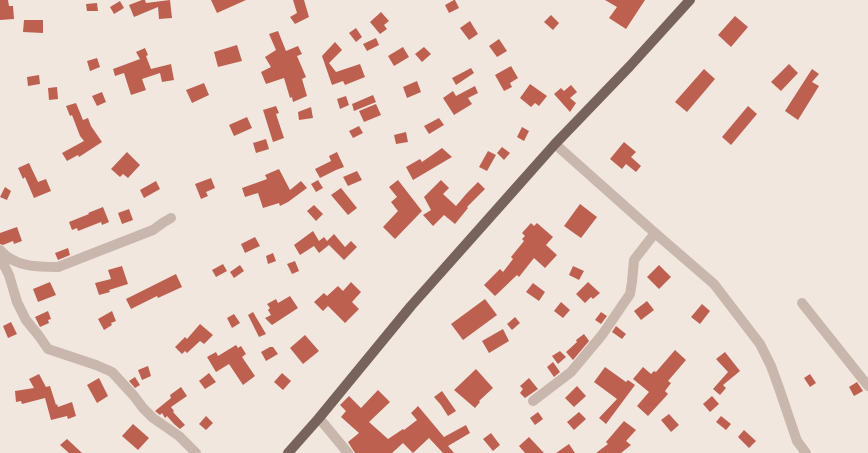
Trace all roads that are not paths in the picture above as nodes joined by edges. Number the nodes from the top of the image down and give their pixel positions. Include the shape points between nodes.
1 (690, 0) edge
2 (555, 144) junction
3 (171, 218) dead end
4 (655, 233) junction
5 (0, 250) edge
6 (0, 257) edge
7 (802, 302) dead end
8 (868, 386) edge
9 (533, 401) dead end
10 (319, 418) junction
11 (196, 453) edge
12 (288, 453) edge
13 (348, 453) edge
14 (806, 453) edge

1 - 2 main road
2 - 4 street
2 - 10 main road via 411,306
3 - 5 street via 153,230 58,267 29,266 19,263
4 - 9 street via 634,260 630,294 602,335 571,372
4 - 14 street via 714,284 760,344 797,441
6 - 11 street via 26,320 48,349 112,372 153,418 179,436
7 - 8 street
10 - 12 main road
10 - 13 street

